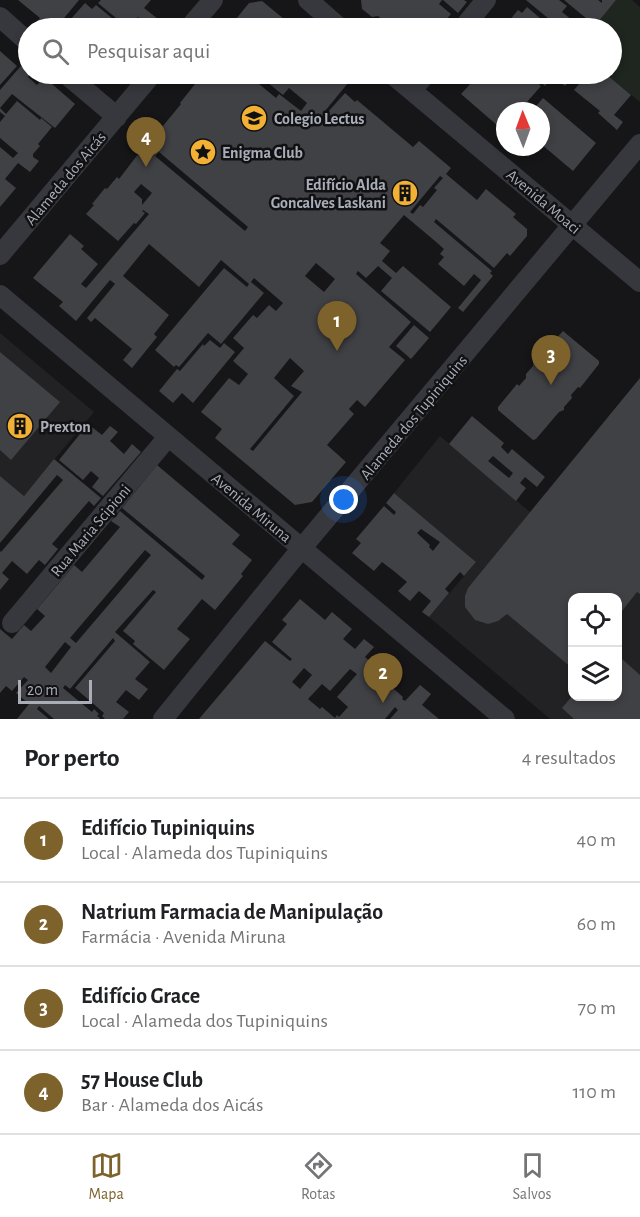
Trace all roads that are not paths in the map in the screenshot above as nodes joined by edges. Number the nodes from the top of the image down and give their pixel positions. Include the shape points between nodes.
1 (213, 0) edge
2 (308, 0) edge
3 (486, 0) edge
4 (0, 17) edge
5 (198, 18) edge
6 (329, 18) edge
7 (471, 18) edge
8 (18, 33) edge
9 (78, 84) edge
10 (144, 84) edge
11 (404, 84) edge
12 (417, 84) edge
13 (412, 90) junction
14 (117, 117) junction
15 (640, 144) edge
16 (573, 226) junction
17 (0, 255) edge
18 (640, 282) edge
19 (0, 295) edge
20 (168, 437) junction
21 (301, 549) junction
22 (12, 623) dead end
23 (163, 719) edge
24 (505, 719) edge

1 - 5 street
2 - 6 street
3 - 7 street
4 - 8 street
9 - 14 street
10 - 14 street, Alameda dos Aicás
11 - 13 street, Avenida Moaci
12 - 13 street
13 - 16 street, Avenida Moaci
14 - 17 street, Alameda dos Aicás
15 - 16 street, Alameda dos Tupiniquins
16 - 18 street, Avenida Moaci
16 - 21 street, Alameda dos Tupiniquins
19 - 20 street, Avenida Miruna
20 - 21 street, Avenida Miruna
20 - 22 street, Rua Maria Scipioni
21 - 23 street, Alameda dos Tupiniquins
21 - 24 street, Avenida Miruna

